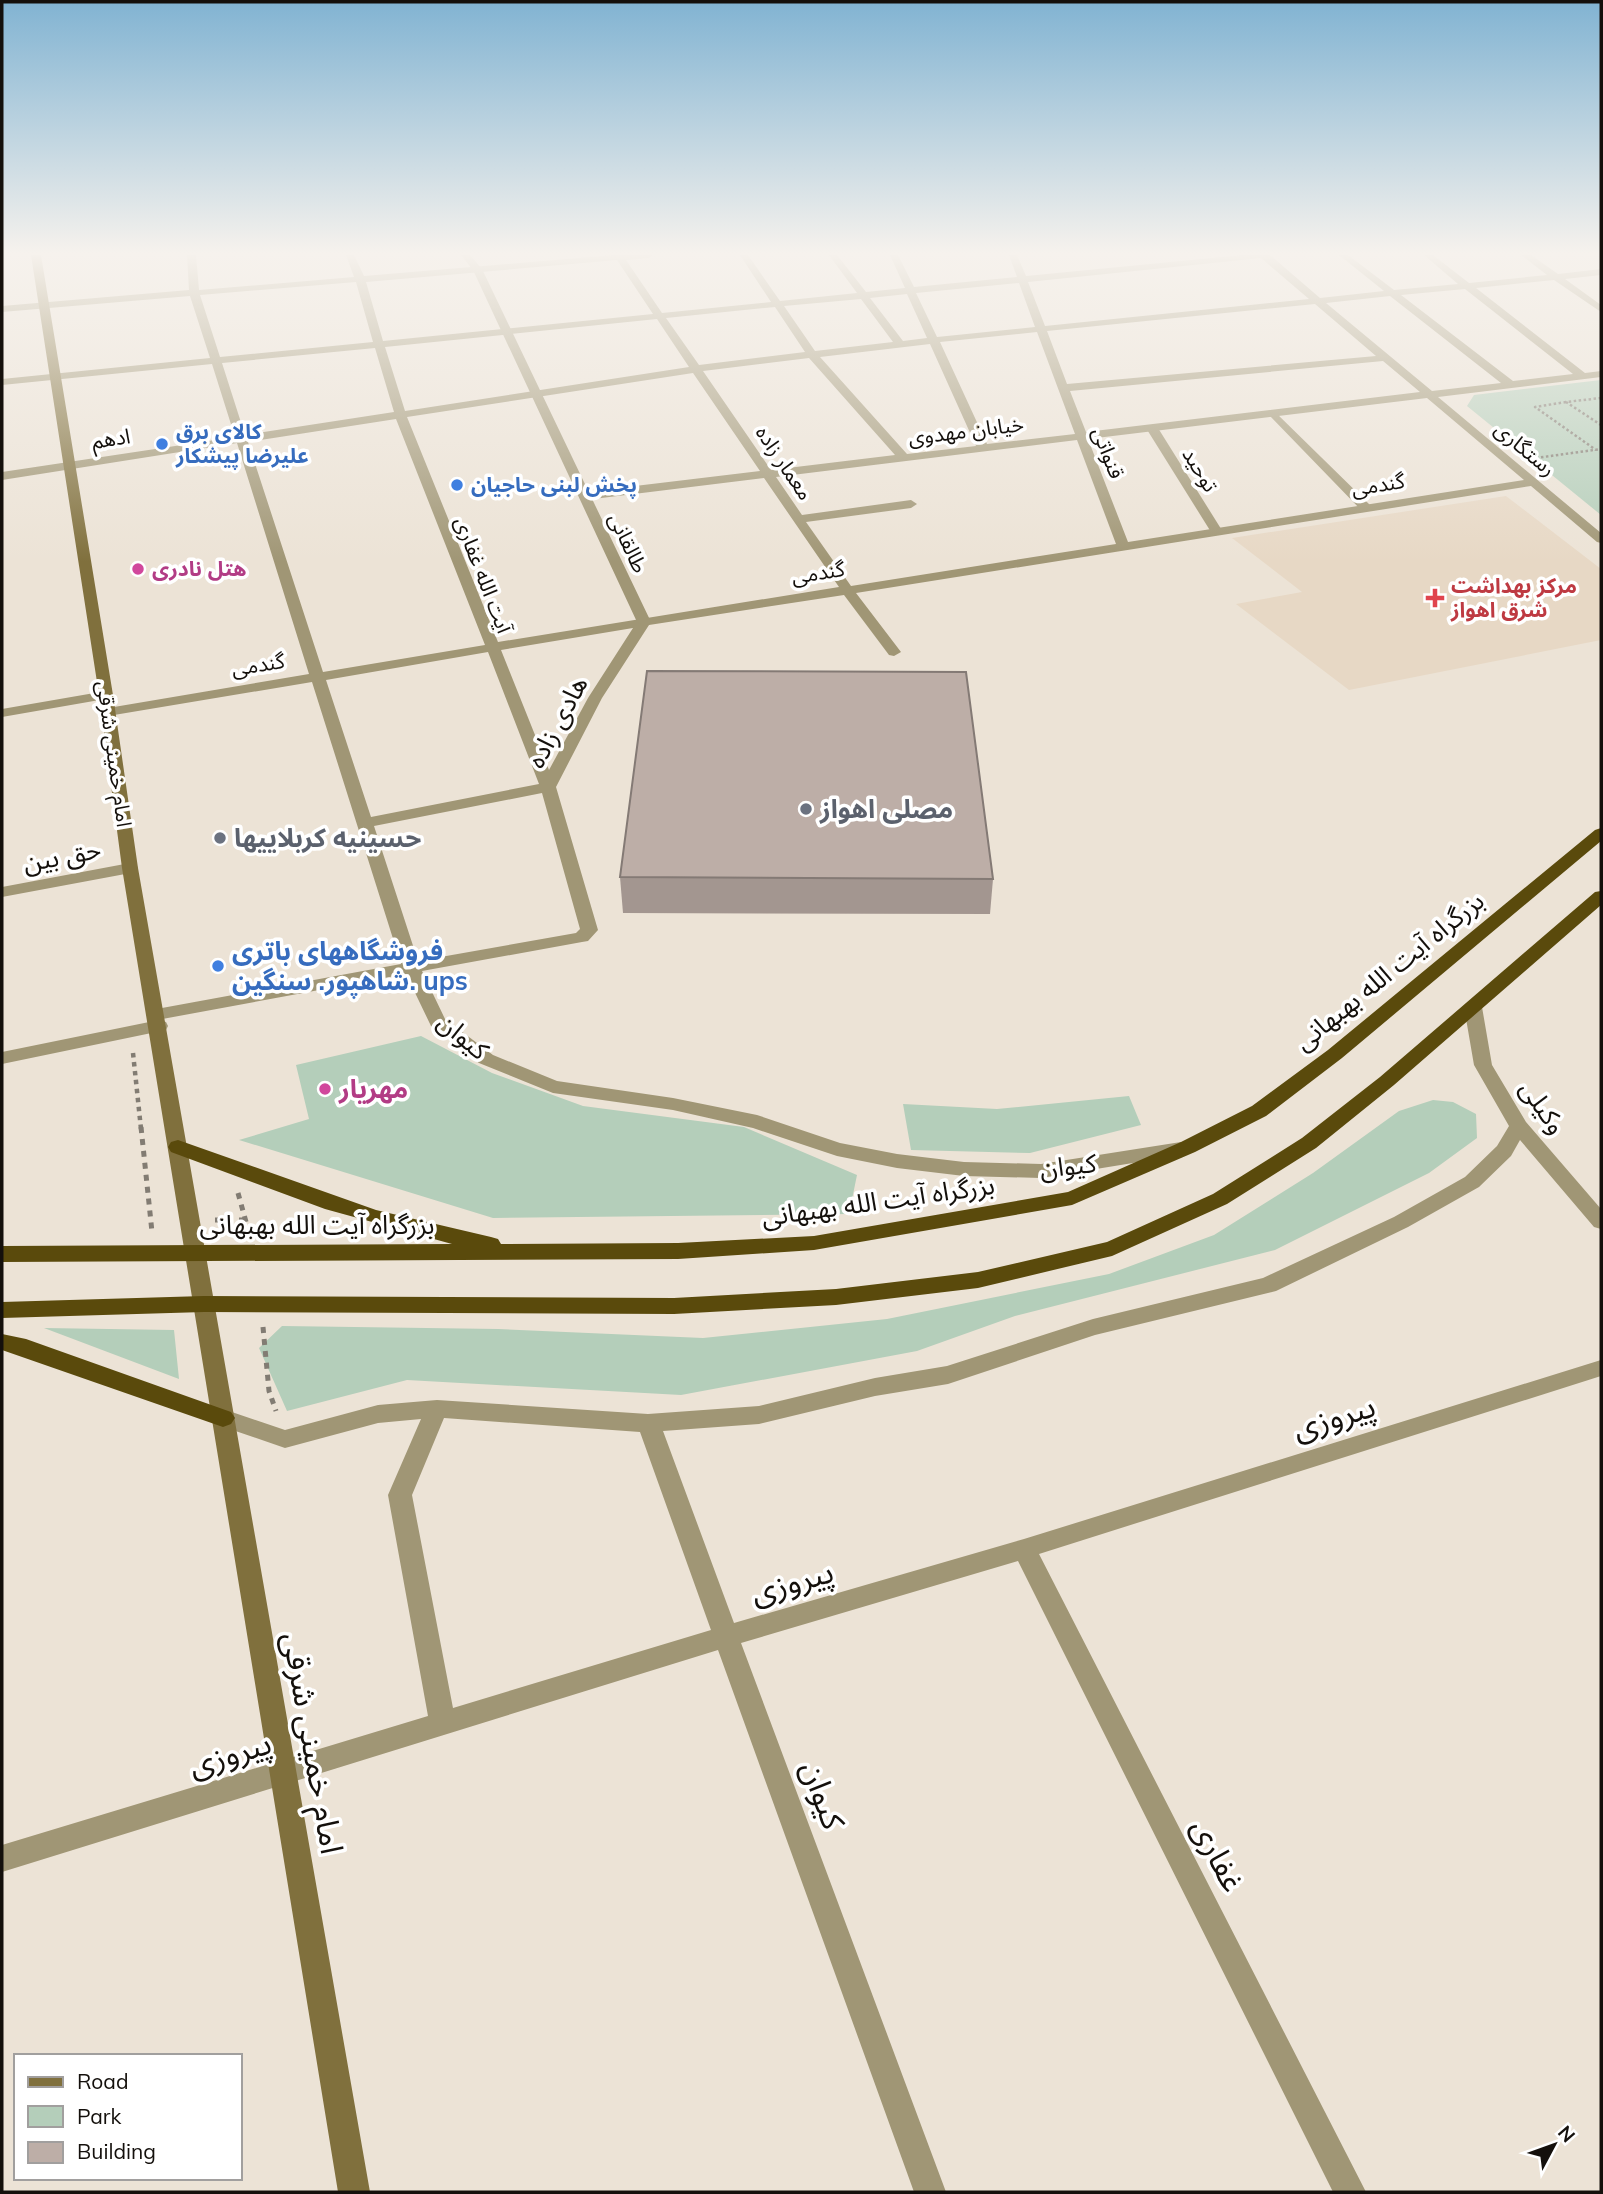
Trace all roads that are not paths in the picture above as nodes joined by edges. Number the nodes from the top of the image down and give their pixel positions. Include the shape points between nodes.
1 (52, 357) edge
2 (242, 357) edge
3 (383, 357) edge
4 (519, 357) edge
5 (688, 357) edge
6 (792, 357) edge
7 (814, 357) edge
8 (941, 357) edge
9 (1051, 357) edge
10 (1476, 357) edge
11 (1558, 357) edge
12 (1385, 358) joint
13 (215, 360) junction
14 (696, 369) junction
15 (1601, 374) edge
16 (1582, 376) junction
17 (55, 377) junction
18 (2, 382) edge
19 (1511, 384) junction
20 (1062, 388) junction
21 (536, 393) junction
22 (1428, 395) junction
23 (1273, 413) junction
24 (400, 414) junction
25 (1152, 428) junction
26 (1081, 436) junction
27 (240, 439) junction
28 (983, 448) junction
29 (904, 458) junction
30 (69, 465) junction
31 (768, 474) junction
32 (2, 476) edge
33 (1535, 482) junction
34 (585, 496) junction
35 (911, 504) dead end
36 (1366, 508) junction
37 (798, 519) junction
38 (1217, 532) junction
39 (1601, 539) edge
40 (1122, 547) junction
41 (847, 590) junction
42 (644, 622) junction
43 (491, 648) junction
44 (894, 652) dead end
45 (317, 677) junction
46 (106, 695) junction
47 (108, 712) junction
48 (2, 713) edge
49 (548, 787) junction
50 (364, 824) junction
51 (1601, 833) edge
52 (130, 868) junction
53 (2, 892) edge
54 (1601, 896) edge
55 (411, 967) junction
56 (1473, 1007) junction
57 (158, 1020) junction
58 (2, 1058) edge
59 (1519, 1126) junction
60 (178, 1147) junction
61 (1188, 1147) junction
62 (1601, 1222) edge
63 (196, 1253) junction
64 (554, 1253) junction
65 (2, 1254) edge
66 (204, 1304) junction
67 (2, 1310) edge
68 (2, 1342) edge
69 (1601, 1368) edge
70 (437, 1409) junction
71 (223, 1418) junction
72 (649, 1423) junction
73 (1024, 1549) junction
74 (727, 1636) junction
75 (443, 1723) junction
76 (283, 1772) junction
77 (2, 1858) edge
78 (354, 2192) edge
79 (930, 2192) edge
80 (1350, 2192) edge

1 - 17 main road, امام خمینی شرقی
2 - 13 street
3 - 24 street, آیت الله غفاری
4 - 21 street, طالقانی
5 - 14 street, معمار زاده
6 - 14 street, ادهم
7 - 29 street
8 - 28 street
9 - 20 street, قنواتی
10 - 19 street
11 - 16 street
12 - 20 street
12 - 22 street, رستگاری
13 - 17 street
13 - 27 street, کیوان
14 - 21 street, ادهم
14 - 31 street, معمار زاده
15 - 16 street, خیابان مهدوی
16 - 19 street, خیابان مهدوی
17 - 18 street
17 - 30 main road, امام خمینی شرقی
19 - 22 street, خیابان مهدوی
20 - 26 street, قنواتی
21 - 24 street, ادهم
21 - 34 street, طالقانی
22 - 23 street, خیابان مهدوی
22 - 33 street, رستگاری
23 - 25 street, خیابان مهدوی
23 - 36 street
24 - 27 street, ادهم
24 - 43 street, آیت الله غفاری
25 - 26 street, خیابان مهدوی
25 - 38 street, توحید
26 - 28 street, خیابان مهدوی
26 - 40 street, قنواتی
27 - 30 street, ادهم
27 - 45 street, کیوان
28 - 29 street, خیابان مهدوی
29 - 31 street, خیابان مهدوی
30 - 32 street, ادهم
30 - 46 main road, امام خمینی شرقی
31 - 34 street, خیابان مهدوی
31 - 37 street, معمار زاده
33 - 36 street, گندمی
33 - 39 street, رستگاری
34 - 42 street, طالقانی
35 - 37 street
36 - 38 street, گندمی
37 - 41 street, معمار زاده
38 - 40 street, گندمی
40 - 41 street, گندمی
41 - 42 street, گندمی
41 - 44 street, معمار زاده
42 - 43 street, گندمی
42 - 49 street, هادی زاده via 595,698
43 - 45 street, گندمی
43 - 49 street, آیت الله غفاری
45 - 47 street, گندمی
45 - 50 street, کیوان
46 - 47 main road, امام خمینی شرقی
46 - 48 street
47 - 52 main road, امام خمینی شرقی
49 - 50 street
49 - 55 street, هادی زاده via 589,930 586,934
50 - 55 street, کیوان
51 - 61 highway, بزرگراه آیت الله بهبهانی via 1335,1054 1259,1111
52 - 53 street, حق بین
52 - 57 main road, امام خمینی شرقی
54 - 56 highway
55 - 57 street
55 - 61 street, کیوان via 437,1022 486,1059 553,1087 673,1104 757,1122 837,1149 964,1169 1041,1171
56 - 59 street, وکیلی via 1483,1065
56 - 66 highway via 1309,1143 1220,1199 1112,1248 978,1280 836,1297 674,1306
57 - 58 street via 132,1031
57 - 60 main road, امام خمینی شرقی
59 - 62 street, وکیلی
59 - 72 street via 1504,1151 1472,1182 1401,1222 1268,1285 1093,1328 948,1375 759,1415
60 - 63 main road, امام خمینی شرقی
60 - 64 highway via 362,1213 456,1238
61 - 64 highway, بزرگراه آیت الله بهبهانی via 1072,1198 944,1222 814,1243
63 - 64 highway, بزرگراه آیت الله بهبهانی
63 - 65 highway, بزرگراه آیت الله بهبهانی
63 - 66 main road, امام خمینی شرقی
66 - 67 highway
66 - 71 main road, امام خمینی شرقی
68 - 71 highway
69 - 73 street, پیروزی
70 - 71 street via 378,1414 285,1439
70 - 72 street
70 - 75 street via 400,1495
71 - 76 main road, امام خمینی شرقی
72 - 74 street, کیوان
73 - 74 street, پیروزی
73 - 80 street, غفاری
74 - 75 street, پیروزی
74 - 79 street, کیوان
75 - 76 street, پیروزی
76 - 77 street, پیروزی
76 - 78 main road, امام خمینی شرقی

